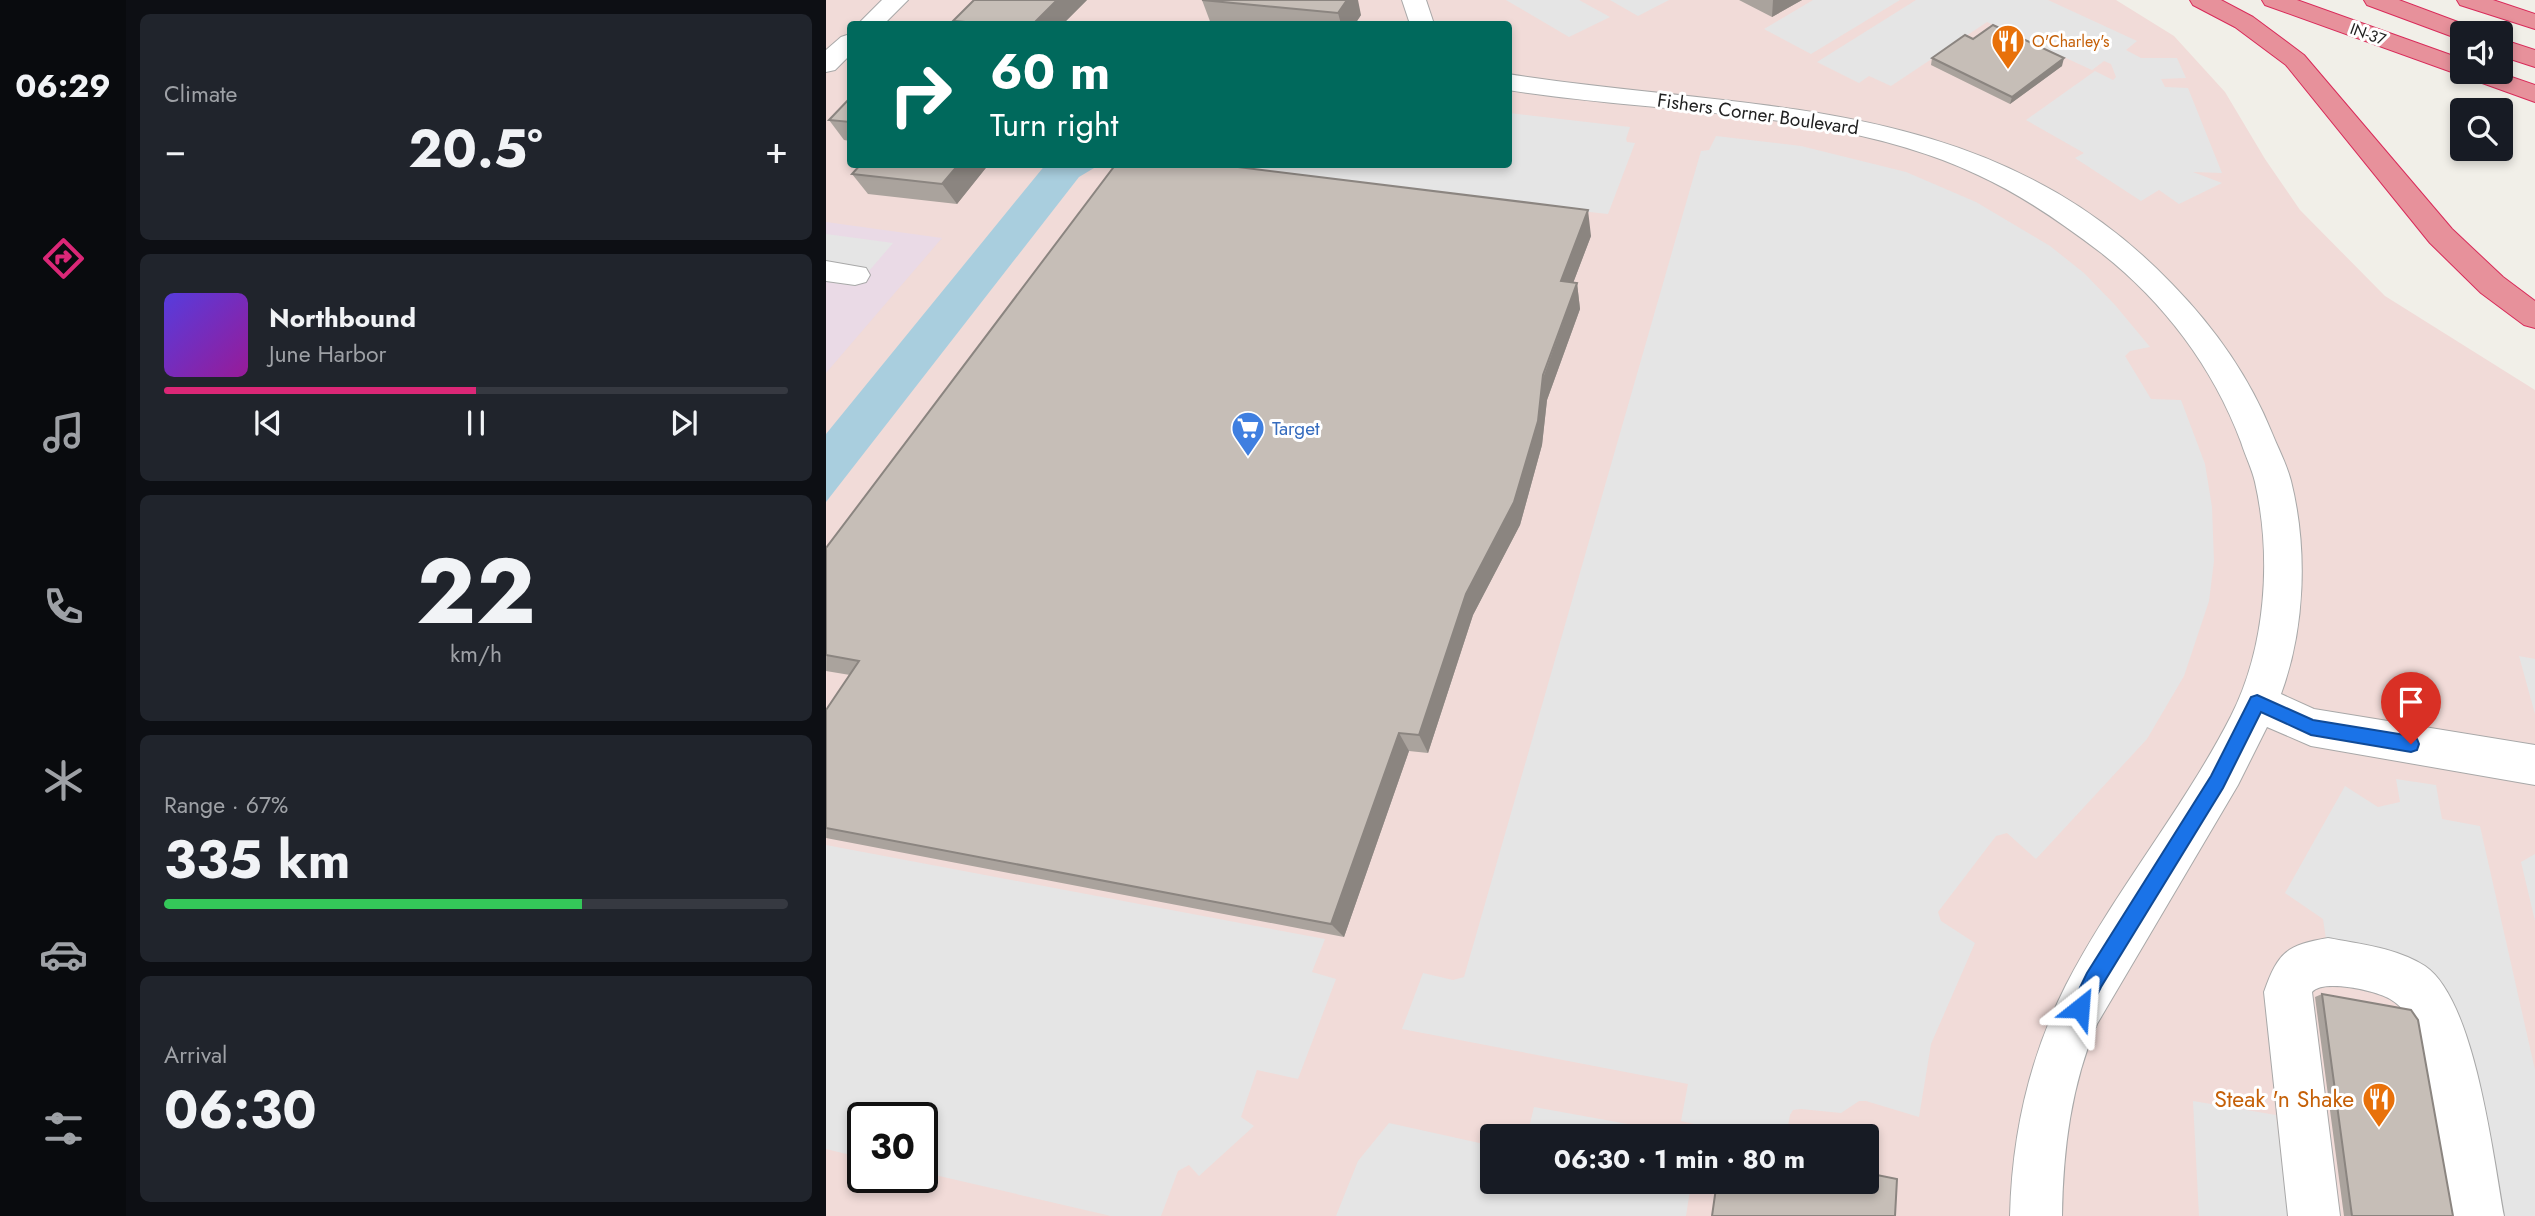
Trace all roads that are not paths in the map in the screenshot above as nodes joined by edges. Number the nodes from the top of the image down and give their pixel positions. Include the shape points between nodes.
1 (896, 0) edge
2 (1414, 0) edge
3 (2203, 0) edge
4 (2274, 0) edge
5 (2376, 0) edge
6 (2469, 0) edge
7 (873, 21) edge
8 (1421, 21) edge
9 (2535, 22) edge
10 (2450, 27) edge
11 (847, 45) edge
12 (2513, 52) edge
13 (2535, 60) edge
14 (2450, 64) edge
15 (826, 66) edge
16 (847, 70) edge
17 (1512, 82) edge
18 (2507, 84) edge
19 (2535, 94) edge
20 (2535, 317) edge
21 (2257, 703) junction
22 (2535, 765) edge
23 (2036, 1216) edge
24 (2314, 1216) edge
25 (2477, 1216) edge

1 - 7 street
2 - 8 street
3 - 20 highway via 2244,22 2295,60 2441,236 2492,285
4 - 14 highway, IN-37
5 - 10 highway
6 - 9 highway
11 - 15 street
12 - 13 highway
15 - 16 street
17 - 21 street, Fishers Corner Boulevard via 1815,118 1909,139 2030,189 2118,249 2165,291 2197,329 2244,404 2267,455 2278,501 2284,577 2272,659
18 - 19 highway
21 - 22 street via 2311,727
21 - 23 street, Fishers Corner Boulevard via 2217,782 2080,1008 2046,1112
24 - 25 street via 2288,992 2305,965 2328,961 2381,971 2408,983 2429,1003 2446,1043

